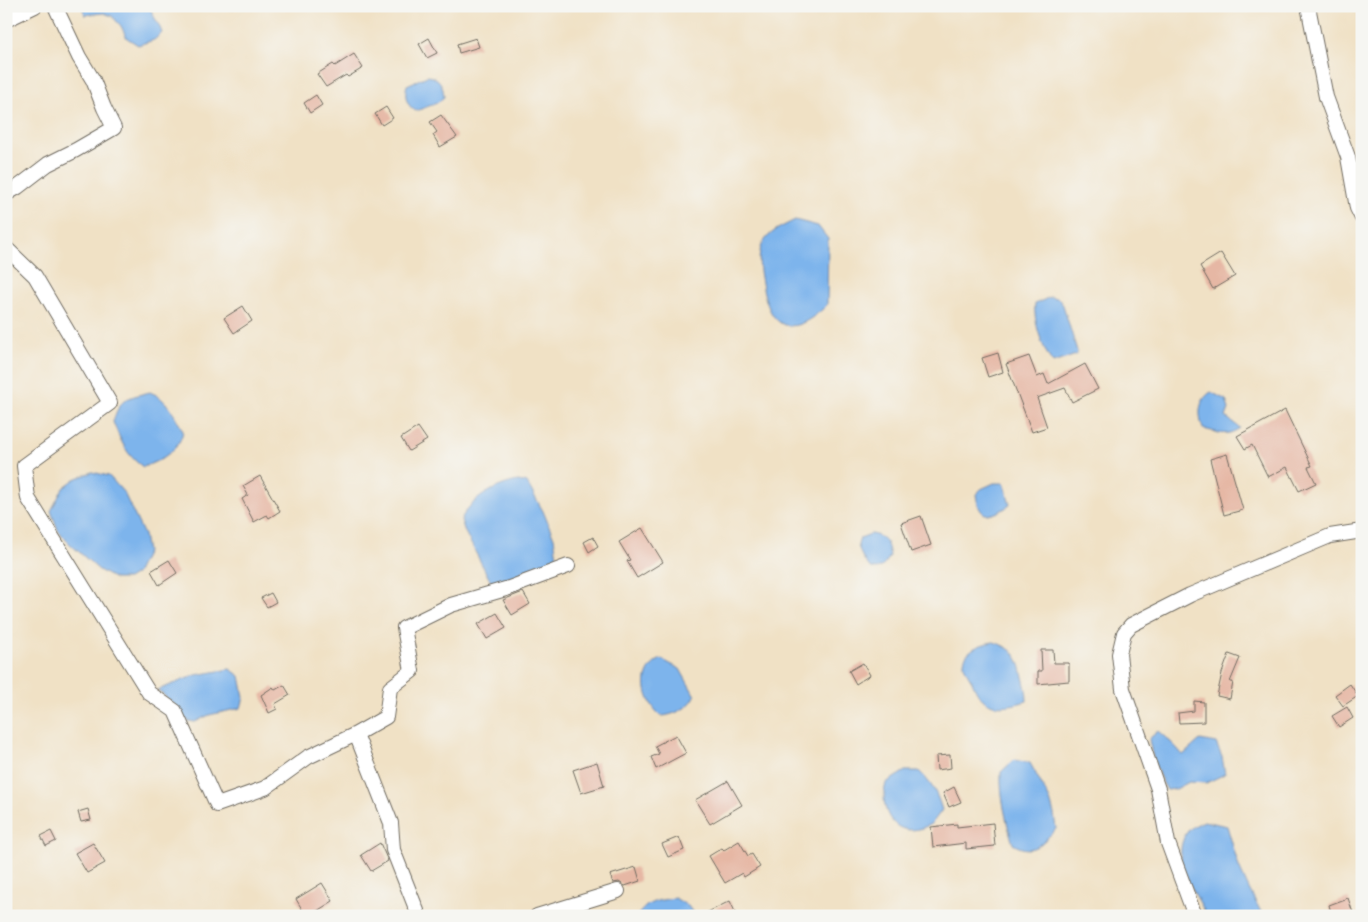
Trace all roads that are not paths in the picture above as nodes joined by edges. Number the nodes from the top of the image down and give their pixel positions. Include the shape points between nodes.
1 (35, 6) edge
2 (55, 6) edge
3 (1308, 6) edge
4 (6, 20) edge
5 (6, 194) edge
6 (1362, 218) edge
7 (6, 248) edge
8 (1362, 531) edge
9 (568, 566) dead end
10 (356, 734) junction
11 (618, 891) dead end
12 (419, 916) edge
13 (537, 916) edge
14 (1195, 916) edge

1 - 4 street
2 - 5 street via 114,128 48,164
3 - 6 street via 1326,97 1348,157 1357,208
7 - 10 street via 35,276 110,403 24,466 28,498 149,693 176,711 218,805 265,788 308,757
8 - 14 street via 1330,536 1190,594 1131,625 1124,633 1119,654 1123,689 1158,789 1168,843
9 - 10 street via 451,605 404,628 412,672 390,688 386,717
10 - 12 street via 391,823 393,850
11 - 13 street

